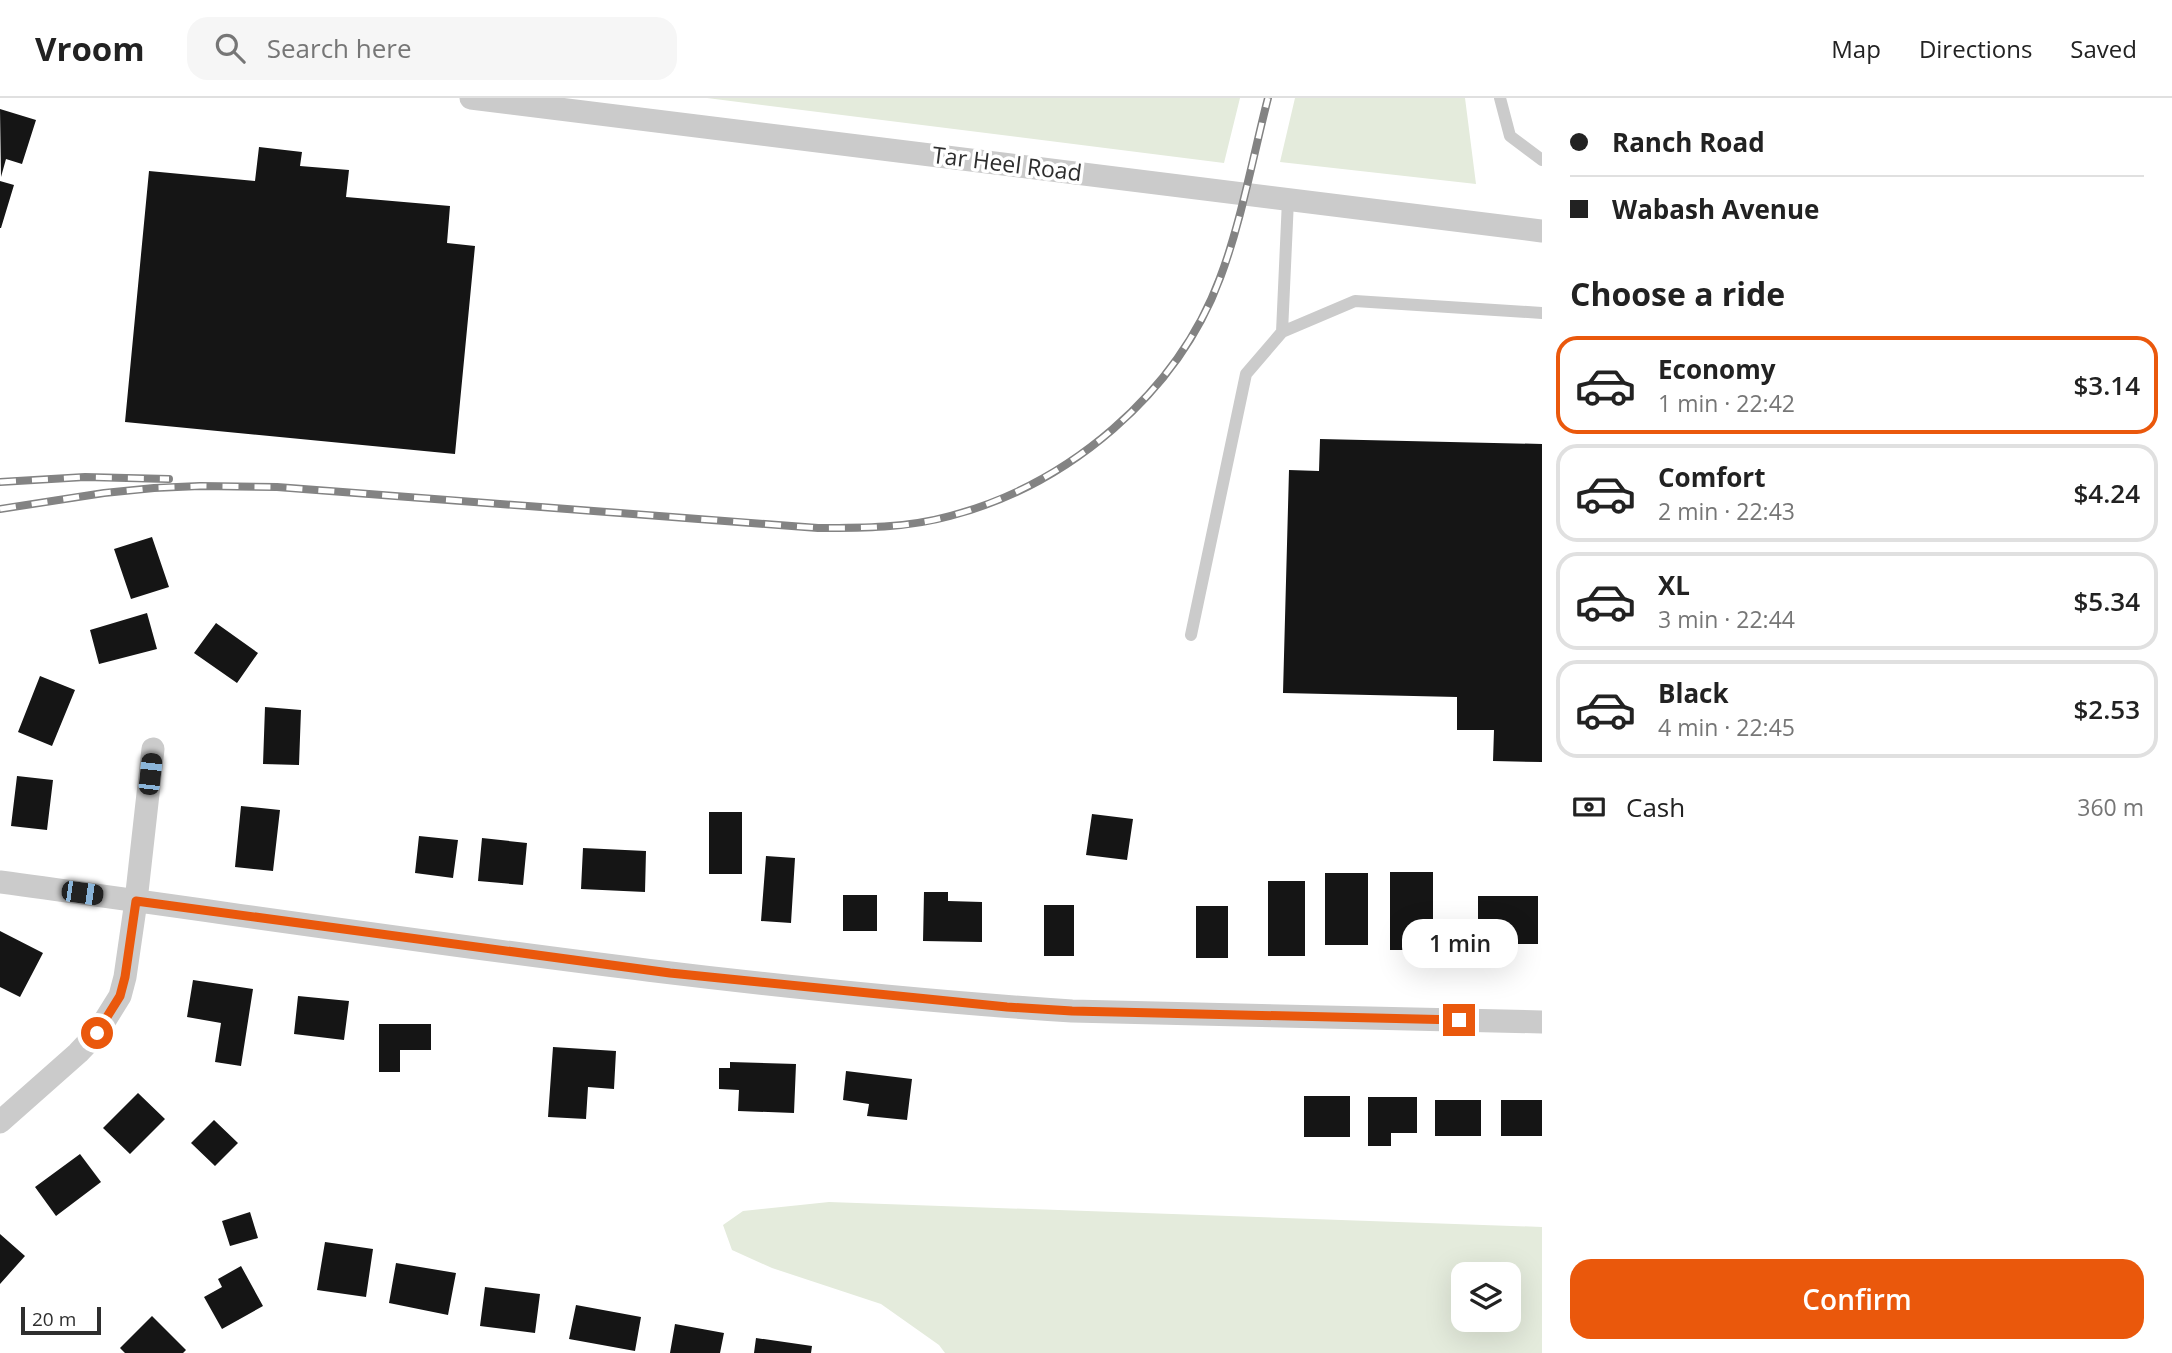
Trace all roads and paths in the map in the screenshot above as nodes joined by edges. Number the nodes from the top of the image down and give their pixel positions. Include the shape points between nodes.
1 (471, 98) edge
2 (1500, 98) edge
3 (1542, 160) edge
4 (1288, 200) junction
5 (1542, 231) edge
6 (1542, 313) edge
7 (1282, 332) junction
8 (1191, 635) dead end
9 (153, 749) dead end
10 (0, 882) edge
11 (136, 901) junction
12 (1542, 1022) edge
13 (0, 1122) edge

1 - 4 street, Tar Heel Road
2 - 3 lane via 1510,136
4 - 5 street, Tar Heel Road
4 - 7 lane
6 - 7 lane via 1355,301
7 - 8 lane via 1246,374
9 - 11 street
10 - 11 street
11 - 12 street via 670,973 1007,1007
11 - 13 street via 120,996 78,1053

